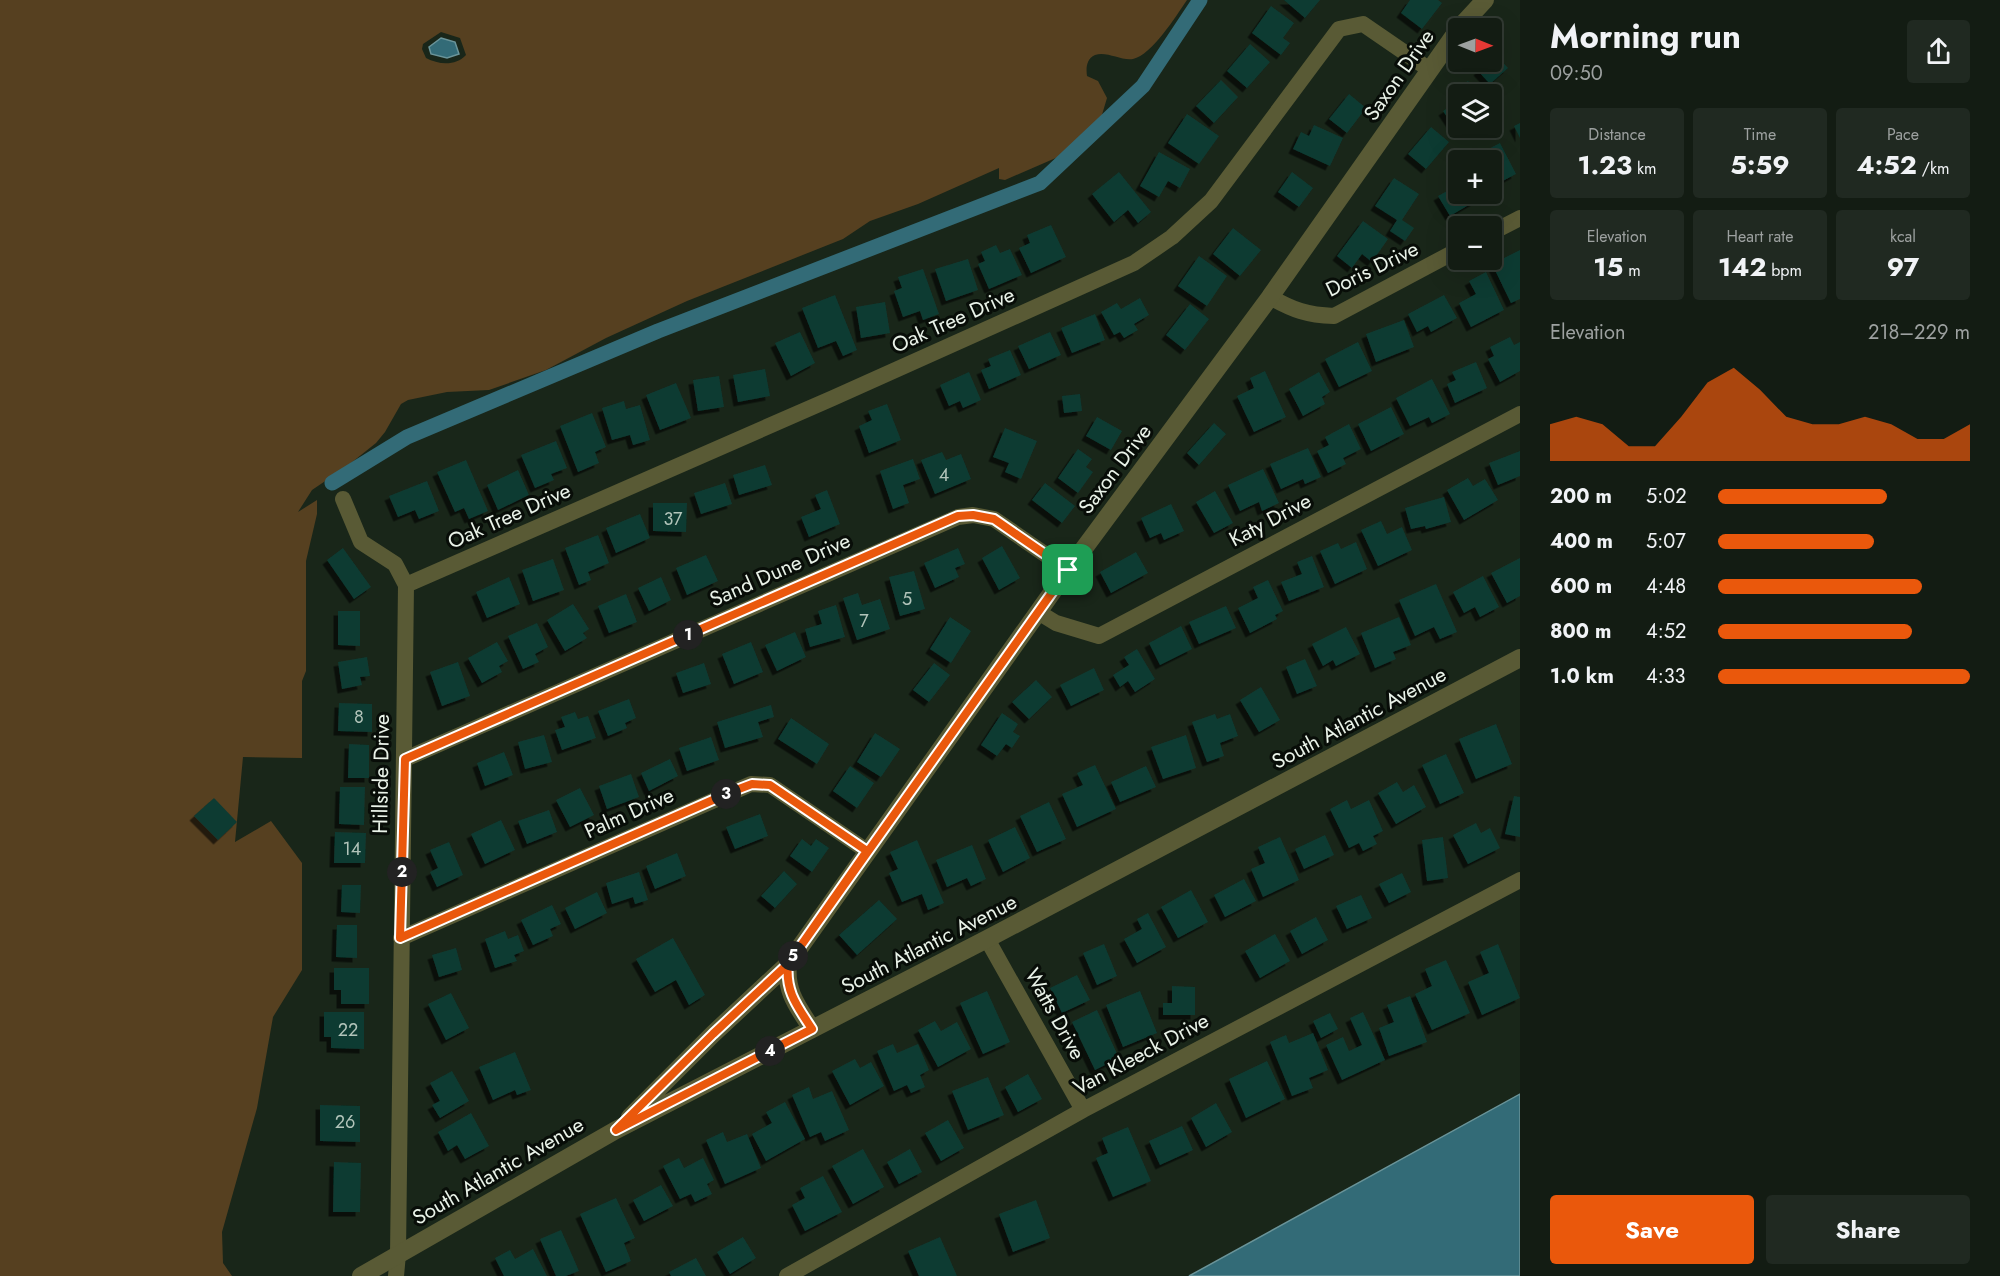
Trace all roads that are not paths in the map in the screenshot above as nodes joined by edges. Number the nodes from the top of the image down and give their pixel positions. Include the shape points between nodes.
1 (1485, 0) edge
2 (1468, 18) edge
3 (1448, 44) edge
4 (1430, 70) junction
5 (1520, 218) edge
6 (1502, 227) edge
7 (1448, 255) edge
8 (1270, 297) junction
9 (1520, 414) edge
10 (343, 499) dead end
11 (1068, 570) junction
12 (406, 585) junction
13 (1038, 612) junction
14 (1520, 658) edge
15 (405, 759) junction
16 (867, 851) junction
17 (1520, 880) edge
18 (400, 938) junction
19 (987, 939) junction
20 (788, 964) junction
21 (812, 1029) junction
22 (1083, 1110) junction
23 (616, 1130) junction
24 (398, 1254) junction
25 (361, 1276) edge
26 (396, 1276) edge
27 (787, 1276) edge

1 - 2 street, Saxon Drive
3 - 4 street, Saxon Drive
4 - 8 street, Saxon Drive
4 - 12 street, Oak Tree Drive via 1363,24 1339,29 1211,201 1172,237 1134,262
5 - 6 street
7 - 8 street, Doris Drive via 1334,316 1311,315
8 - 11 street, Saxon Drive
9 - 13 street, Katy Drive via 1099,636 1056,623
10 - 12 street via 361,542 395,564
11 - 13 street, Saxon Drive
11 - 15 street, Sand Dune Drive via 994,519 958,516
12 - 15 street, Hillside Drive
13 - 16 street, Saxon Drive
14 - 19 street, South Atlantic Avenue
15 - 18 street, Hillside Drive
16 - 18 street, Palm Drive via 770,785 752,784
16 - 20 street, Saxon Drive
17 - 22 street, Van Kleeck Drive
18 - 24 street, Hillside Drive
19 - 21 street, South Atlantic Avenue
19 - 22 street, Watts Drive
20 - 21 street via 786,978 792,996
20 - 23 street, Saxon Drive
21 - 23 street, South Atlantic Avenue
22 - 27 street, Van Kleeck Drive
23 - 24 street, South Atlantic Avenue
24 - 25 street, South Atlantic Avenue
24 - 26 street

